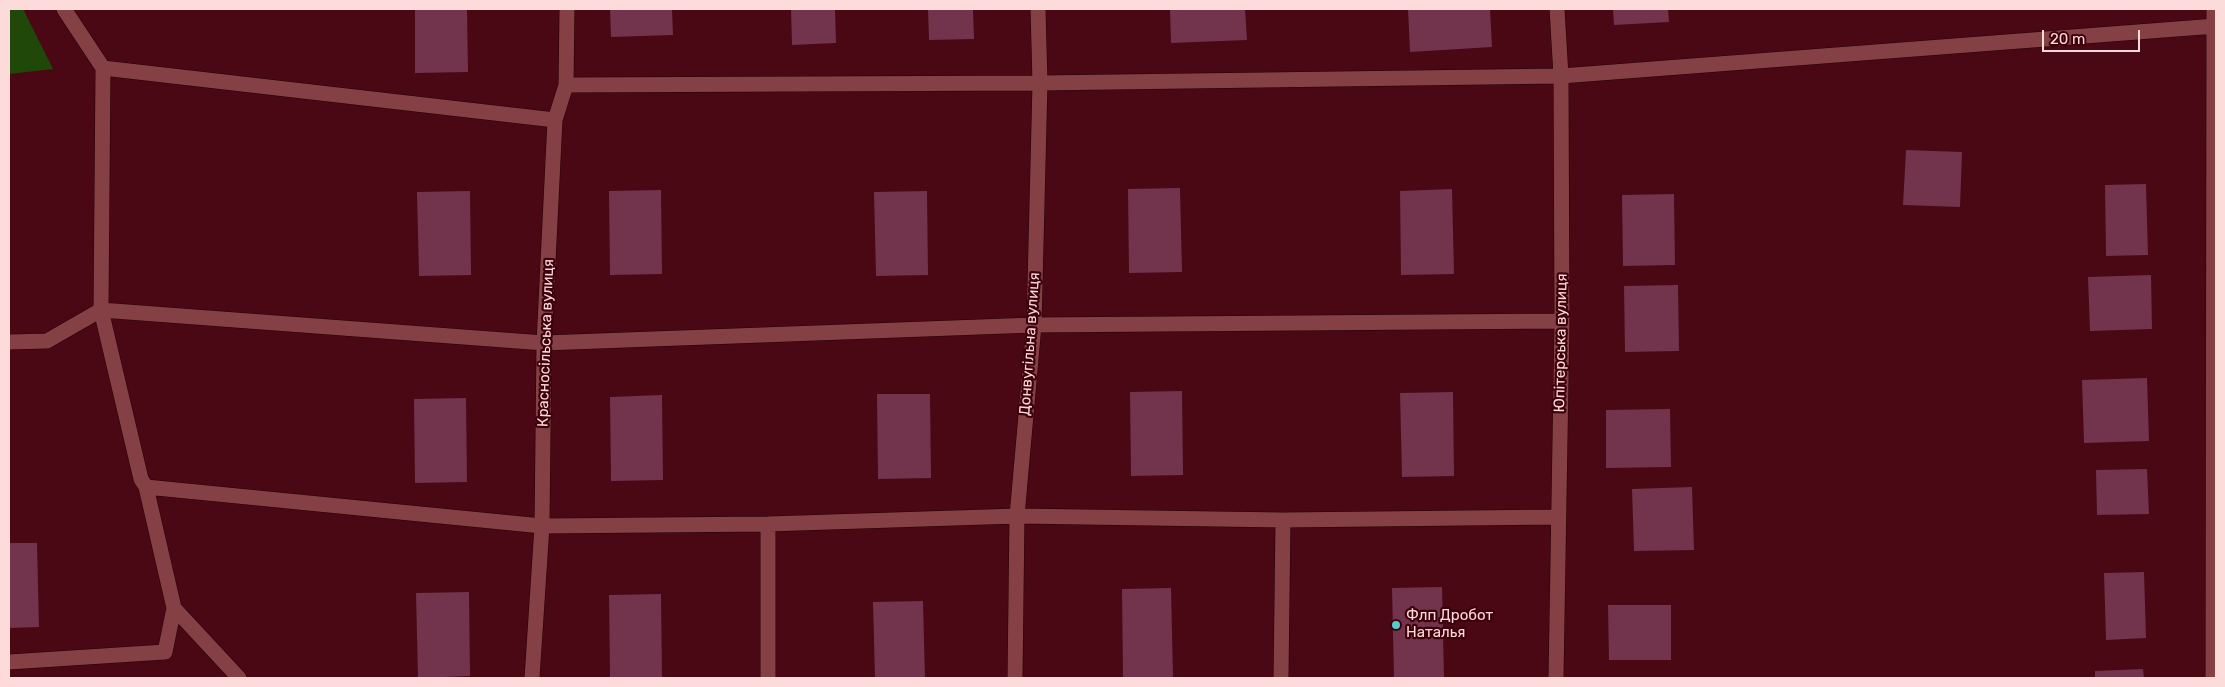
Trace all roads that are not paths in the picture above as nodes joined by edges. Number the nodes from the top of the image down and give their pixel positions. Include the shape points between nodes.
1 (64, 9) edge
2 (567, 9) edge
3 (1038, 9) edge
4 (1557, 9) edge
5 (2214, 9) edge
6 (2215, 26) edge
7 (104, 68) junction
8 (1561, 76) junction
9 (1040, 83) junction
10 (566, 85) junction
11 (555, 120) junction
12 (101, 310) junction
13 (1562, 321) junction
14 (1034, 325) junction
15 (9, 342) edge
16 (544, 343) junction
17 (146, 487) junction
18 (1018, 516) junction
19 (1557, 517) junction
20 (1283, 520) junction
21 (768, 524) junction
22 (542, 526) junction
23 (174, 608) junction
24 (9, 662) edge
25 (239, 678) edge
26 (532, 678) edge
27 (768, 678) edge
28 (1015, 678) edge
29 (1281, 678) edge
30 (1556, 678) edge
31 (2213, 678) edge

1 - 7 street
2 - 10 street, Красносільська вулиця
3 - 9 street, Донвугільна вулиця
4 - 8 street, Юпітерська вулиця
5 - 6 street
6 - 8 street
6 - 31 street
7 - 11 street
7 - 12 street
8 - 9 street
8 - 13 street, Юпітерська вулиця
9 - 10 street
9 - 14 street, Донвугільна вулиця
10 - 11 street, Красносільська вулиця
11 - 16 street, Красносільська вулиця
12 - 15 street via 47,341
12 - 16 street
12 - 17 street via 141,479
13 - 14 street
13 - 19 street, Юпітерська вулиця
14 - 16 street
14 - 18 street, Донвугільна вулиця
16 - 22 street, Красносільська вулиця
17 - 22 street
17 - 23 street
18 - 20 street
18 - 21 street
18 - 28 street, Донвугільна вулиця
19 - 20 street
19 - 30 street, Юпітерська вулиця
20 - 29 street
21 - 22 street
21 - 27 street
22 - 26 street, Красносільська вулиця
23 - 24 street via 165,652
23 - 25 street

